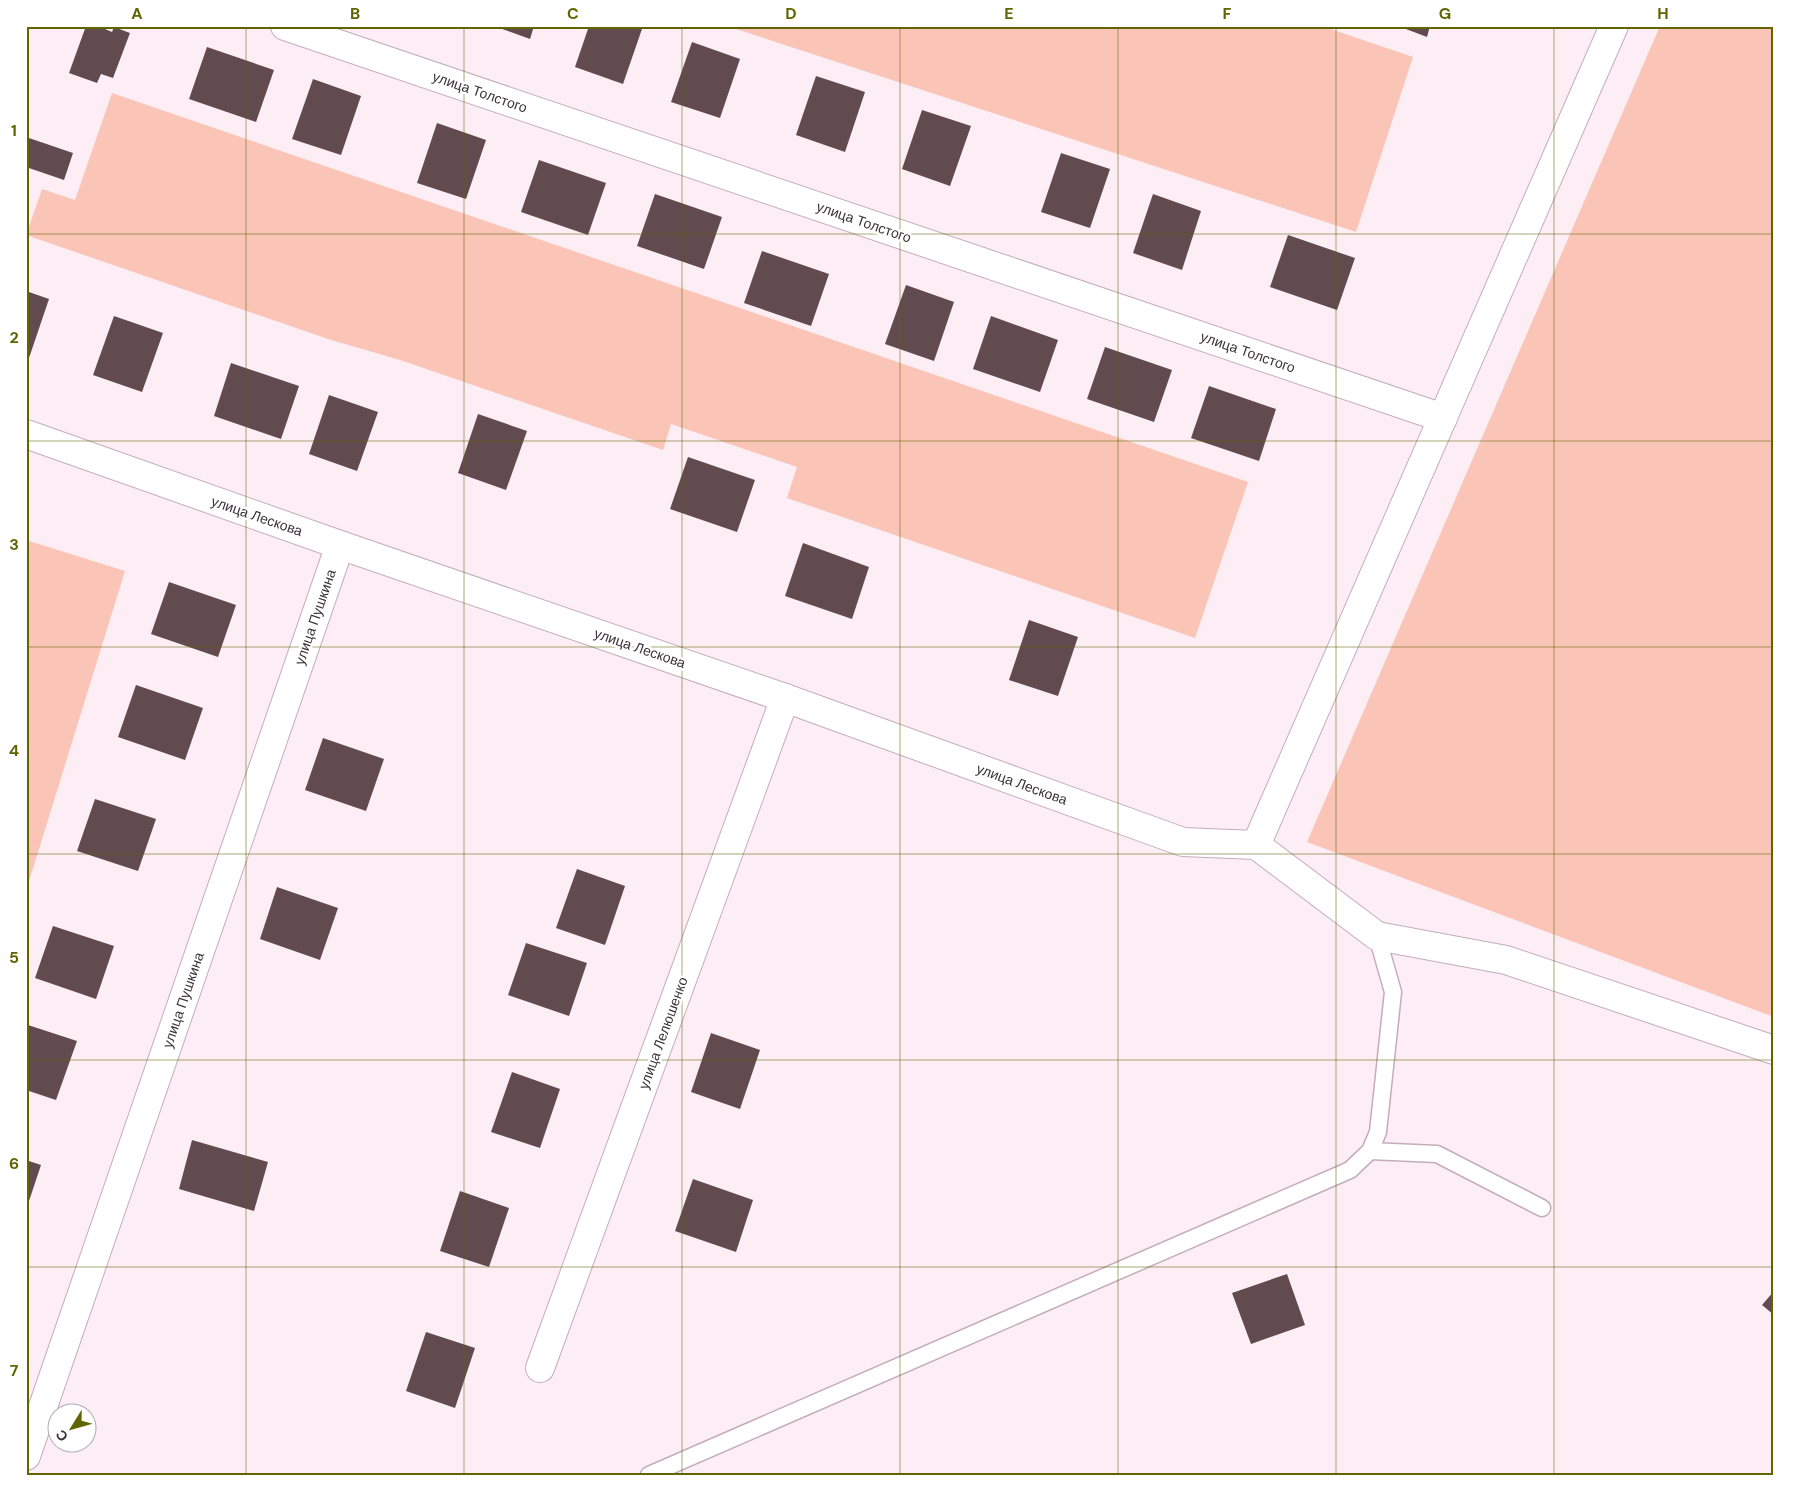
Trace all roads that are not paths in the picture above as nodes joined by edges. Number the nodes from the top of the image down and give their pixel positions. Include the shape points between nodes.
1 (285, 26) edge
2 (1614, 26) edge
3 (1443, 418) junction
4 (26, 434) edge
5 (340, 545) junction
6 (785, 698) junction
7 (1256, 845) junction
8 (1377, 936) junction
9 (1774, 1050) edge
10 (1370, 1151) junction
11 (1542, 1208) dead end
12 (540, 1368) dead end
13 (26, 1456) edge
14 (649, 1475) edge

1 - 3 street, улица Толстого
2 - 3 street
3 - 7 street
4 - 5 street, улица Лескова
5 - 6 street, улица Лескова
5 - 13 street, улица Пушкина
6 - 7 street, улица Лескова via 1183,842
6 - 12 street, улица Лелюшенко
7 - 8 street
8 - 9 street via 1506,960
8 - 10 lane via 1393,992 1378,1132
10 - 11 lane via 1437,1154
10 - 14 lane via 1350,1170

